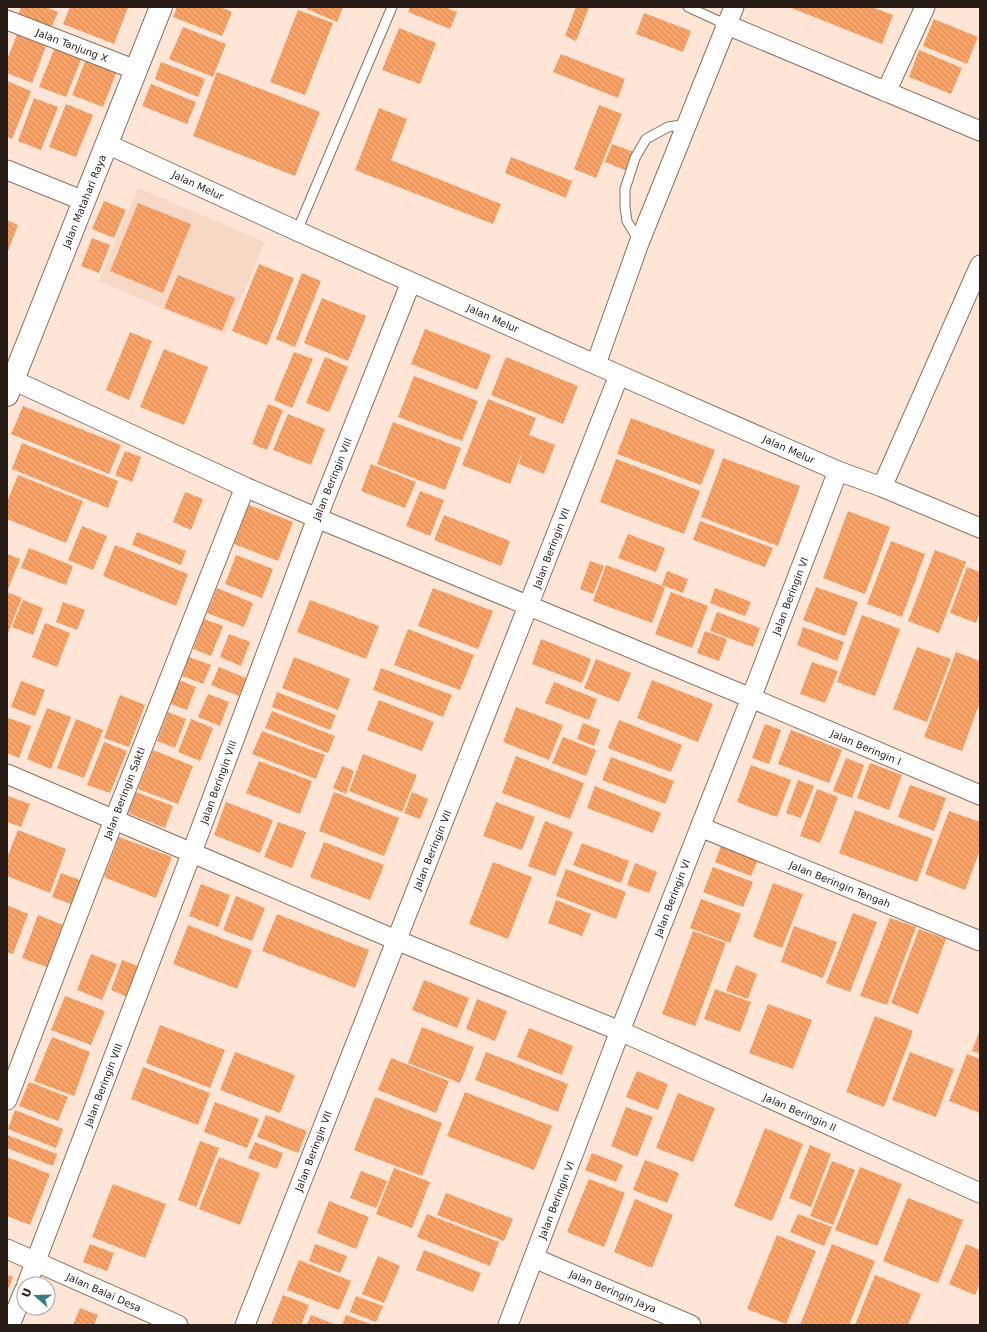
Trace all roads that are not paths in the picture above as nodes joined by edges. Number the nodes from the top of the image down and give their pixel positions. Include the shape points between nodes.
1 (12, 7) edge
2 (161, 7) edge
3 (392, 7) edge
4 (688, 7) edge
5 (734, 7) edge
6 (925, 7) edge
7 (7, 19) edge
8 (726, 24) junction
9 (136, 70) junction
10 (886, 92) junction
11 (688, 124) junction
12 (980, 131) edge
13 (107, 144) junction
14 (7, 170) edge
15 (84, 201) junction
16 (297, 231) junction
17 (639, 242) junction
18 (980, 265) edge
19 (411, 282) junction
20 (596, 364) junction
21 (619, 375) junction
22 (9, 385) edge
23 (838, 471) junction
24 (245, 487) junction
25 (882, 487) junction
26 (317, 518) junction
27 (980, 528) edge
28 (528, 606) junction
29 (751, 698) junction
30 (7, 774) edge
31 (980, 795) edge
32 (114, 820) junction
33 (700, 827) junction
34 (192, 852) junction
35 (396, 940) junction
36 (980, 941) edge
37 (620, 1031) junction
38 (7, 1100) edge
39 (980, 1192) edge
40 (7, 1249) edge
41 (534, 1258) junction
42 (36, 1261) junction
43 (30, 1276) edge
44 (16, 1310) edge
45 (10, 1325) edge
46 (178, 1325) edge
47 (245, 1325) edge
48 (508, 1325) edge
49 (691, 1325) edge

1 - 7 street
2 - 9 street, Jalan Matahari Raya
3 - 16 lane
4 - 8 lane
5 - 8 street
6 - 10 street
7 - 9 street, Jalan Tanjung X
8 - 10 street
8 - 11 street
9 - 13 street, Jalan Matahari Raya
10 - 12 street
11 - 17 street
11 - 17 lane via 668,127 646,139 635,158 625,189 625,207 627,221
13 - 15 street, Jalan Matahari Raya
13 - 16 street, Jalan Melur
14 - 15 street
15 - 22 street, Jalan Matahari Raya
16 - 19 street, Jalan Melur
17 - 20 street
18 - 25 street
19 - 20 street, Jalan Melur
19 - 26 street, Jalan Beringin VIII
20 - 21 street, Jalan Melur
21 - 23 street, Jalan Melur
21 - 28 street, Jalan Beringin VII
22 - 24 street, Jalan Beringin I
23 - 25 street, Jalan Melur
23 - 29 street, Jalan Beringin VI
24 - 26 street, Jalan Beringin I
24 - 32 street, Jalan Beringin Sakti
25 - 27 street, Jalan Melur
26 - 28 street, Jalan Beringin I
26 - 34 street, Jalan Beringin VIII
28 - 29 street, Jalan Beringin I
28 - 35 street, Jalan Beringin VII
29 - 31 street, Jalan Beringin I
29 - 33 street, Jalan Beringin VI
30 - 32 street, Jalan Beringin II
32 - 34 street, Jalan Beringin II
32 - 38 street, Jalan Beringin Sakti
33 - 36 street, Jalan Beringin Tengah
33 - 37 street, Jalan Beringin VI
34 - 35 street, Jalan Beringin II
34 - 42 street, Jalan Beringin VIII
35 - 37 street, Jalan Beringin II
35 - 47 street, Jalan Beringin VII
37 - 39 street, Jalan Beringin II
37 - 41 street, Jalan Beringin VI
40 - 42 street, Jalan Balai Desa
41 - 48 street, Jalan Beringin VI
41 - 49 street, Jalan Beringin Jaya
42 - 43 street, Jalan Beringin VIII
42 - 46 street, Jalan Balai Desa
44 - 45 street

